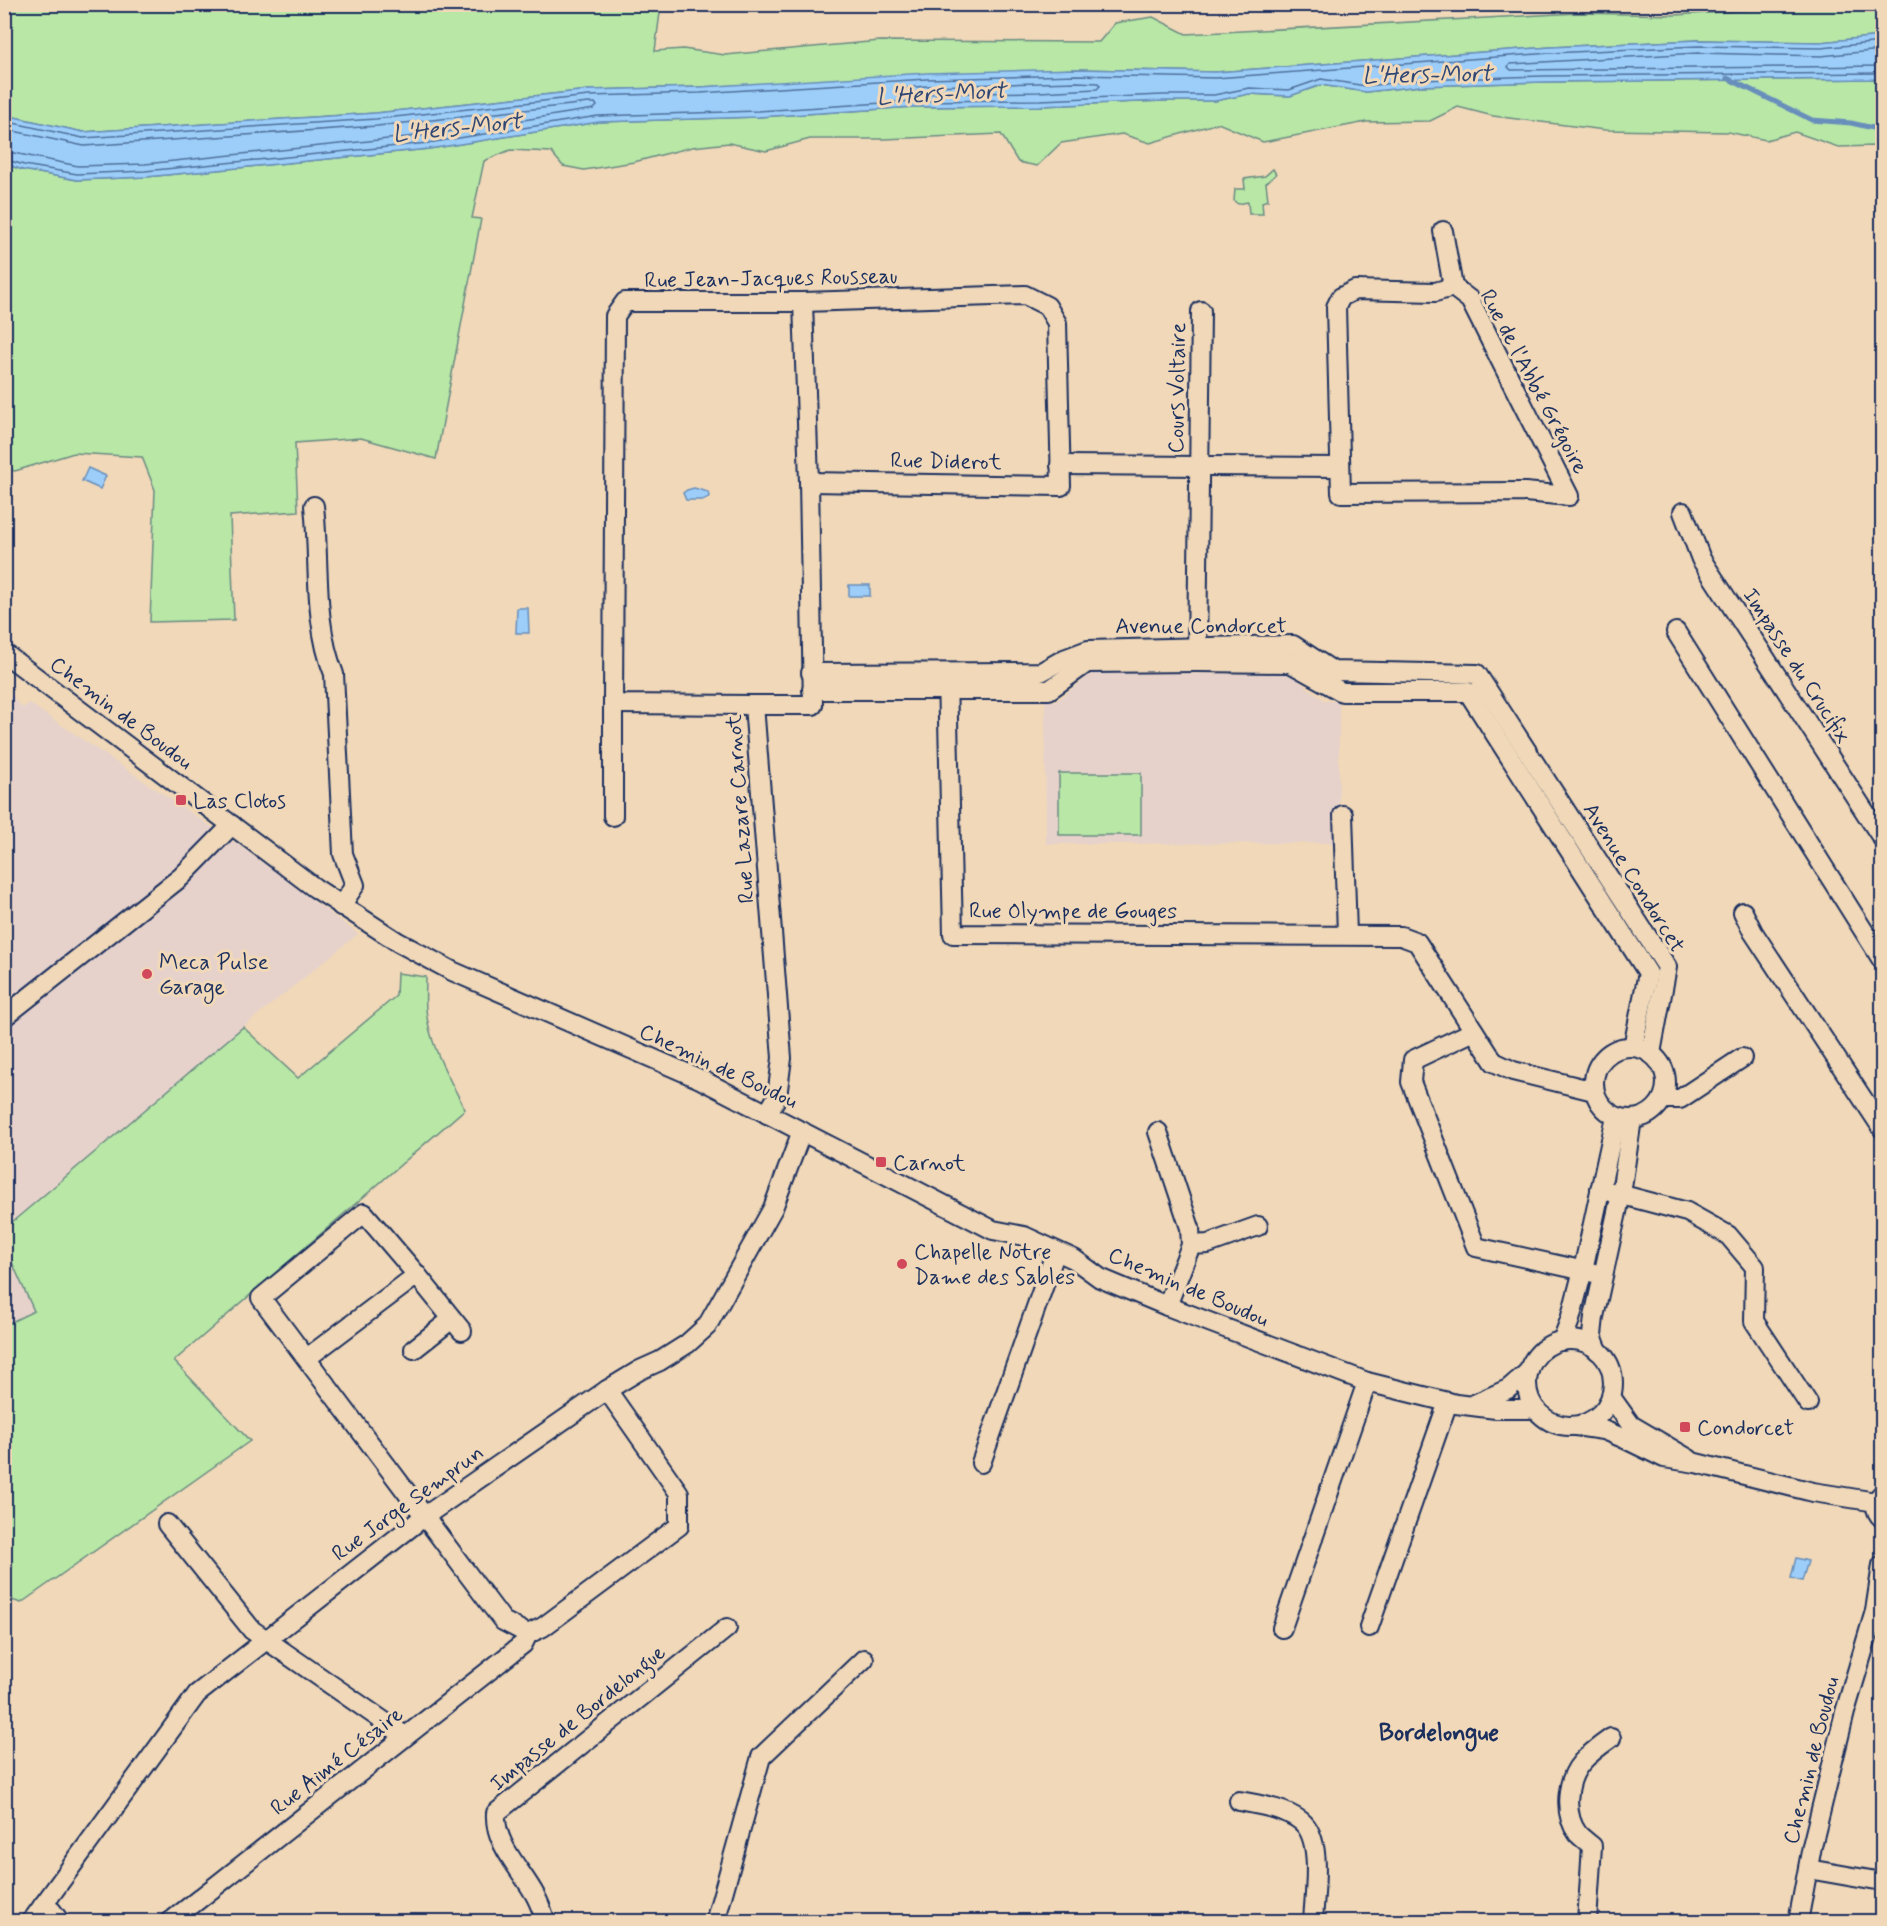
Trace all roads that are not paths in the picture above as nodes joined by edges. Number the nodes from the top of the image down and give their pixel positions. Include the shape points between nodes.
1 (1443, 231) dead end
2 (1453, 287) junction
3 (803, 302) junction
4 (1201, 311) dead end
5 (1060, 465) junction
6 (1198, 465) junction
7 (1340, 466) junction
8 (810, 482) junction
9 (314, 506) dead end
10 (1683, 512) dead end
11 (1676, 632) dead end
12 (4, 653) edge
13 (1197, 654) junction
14 (812, 681) junction
15 (947, 681) junction
16 (614, 704) junction
17 (753, 705) junction
18 (1343, 815) dead end
19 (613, 816) dead end
20 (232, 825) junction
21 (1882, 838) edge
22 (341, 906) junction
23 (1743, 912) dead end
24 (1347, 934) junction
25 (1882, 960) edge
26 (4, 1017) edge
27 (1474, 1031) junction
28 (1633, 1047) junction
29 (1651, 1053) junction
30 (1742, 1058) dead end
31 (1594, 1091) junction
32 (1663, 1099) junction
33 (767, 1114) junction
34 (1624, 1118) junction
35 (1882, 1128) edge
36 (802, 1131) junction
37 (1158, 1132) dead end
38 (1600, 1188) junction
39 (1621, 1194) junction
40 (1258, 1226) dead end
41 (1191, 1245) junction
42 (1056, 1251) junction
43 (1583, 1270) junction
44 (417, 1275) junction
45 (1603, 1275) junction
46 (1167, 1306) junction
47 (1562, 1341) junction
48 (414, 1349) dead end
49 (1598, 1351) junction
50 (307, 1358) junction
51 (1529, 1371) junction
52 (1368, 1382) junction
53 (607, 1390) junction
54 (1611, 1397) junction
55 (1448, 1402) junction
56 (1808, 1403) dead end
57 (1472, 1405) junction
58 (1534, 1407) junction
59 (1576, 1426) junction
60 (981, 1463) dead end
61 (1696, 1463) junction
62 (1881, 1512) edge
63 (425, 1516) junction
64 (167, 1524) dead end
65 (1882, 1565) edge
66 (1882, 1594) edge
67 (1875, 1611) junction
68 (1369, 1627) dead end
69 (727, 1628) dead end
70 (1282, 1628) dead end
71 (528, 1634) junction
72 (266, 1640) junction
73 (864, 1659) dead end
74 (405, 1736) junction
75 (1611, 1738) dead end
76 (1239, 1801) dead end
77 (1808, 1869) junction
78 (1882, 1882) edge
79 (43, 1905) junction
80 (31, 1922) edge
81 (60, 1922) edge
82 (170, 1922) edge
83 (546, 1922) edge
84 (715, 1922) edge
85 (1312, 1922) edge
86 (1587, 1922) edge
87 (1798, 1922) edge

1 - 2 street
2 - 7 street, Rue de l'Abbé Grégoire via 1435,292 1355,290 1341,297 1336,307
2 - 7 street, Rue de l'Abbé Grégoire via 1470,300 1569,496 1525,492 1341,493
3 - 5 street, Rue Jean-Jacques Rousseau via 1025,295 1047,306 1057,323
3 - 8 street
3 - 16 street, Rue Jean-Jacques Rousseau via 625,302 615,316
4 - 6 street, Cours Voltaire
5 - 6 street, Cours Voltaire
5 - 8 street, Rue Diderot via 1061,486
6 - 7 street, Cours Voltaire
6 - 13 street, Cours Voltaire
8 - 14 street
9 - 22 street via 319,596 327,658 334,674 344,854 356,885
10 - 21 street, Impasse du Crucifix via 1701,559
11 - 25 street
12 - 20 street, Chemin de Boudou
13 - 15 street, Avenue Condorcet via 1087,663 1049,690
13 - 28 street, Avenue Condorcet via 1290,663 1342,692 1468,692 1648,973
13 - 29 street, Avenue Condorcet via 1293,645 1333,672 1477,674 1666,967
14 - 15 street, Avenue Condorcet
14 - 17 street, Rue Lazare Carnot via 813,705
15 - 24 street, Rue Olympe de Gouges via 953,934
16 - 17 street
16 - 19 street
17 - 33 street, Rue Lazare Carnot via 782,1058 777,1097
18 - 24 street
20 - 22 street, Chemin de Boudou
20 - 26 street via 181,877
22 - 33 street, Chemin de Boudou via 452,971 700,1079
23 - 35 street
24 - 27 street, Rue Olympe de Gouges via 1401,936 1417,942
27 - 31 street, Rue Olympe de Gouges via 1494,1062 1513,1071
27 - 43 street via 1413,1060 1411,1082 1476,1247
28 - 29 street
28 - 31 street via 1617,1049 1606,1056 1594,1077
29 - 32 street via 1665,1073
30 - 32 street via 1680,1099
31 - 34 street via 1608,1112
32 - 34 street via 1648,1115
33 - 36 street, Chemin de Boudou
34 - 38 street
34 - 39 street
36 - 42 street, Chemin de Boudou via 993,1230 1024,1236
36 - 53 street, Rue Jorge Semprun via 773,1208 707,1326 687,1344
37 - 41 street via 1190,1228
38 - 39 street
38 - 43 street
39 - 45 street
39 - 56 street via 1687,1212 1728,1235 1755,1267 1754,1321
40 - 41 street via 1208,1244
41 - 46 street
42 - 46 street, Chemin de Boudou via 1100,1278
42 - 60 street
43 - 45 street
43 - 47 street
44 - 48 street via 457,1325
44 - 50 street
44 - 50 street via 364,1213 261,1298
45 - 49 street via 1593,1317 1592,1335
46 - 52 street, Chemin de Boudou
47 - 49 street via 1575,1340
47 - 51 street via 1541,1351
49 - 54 street via 1611,1372
50 - 63 street
51 - 57 street via 1508,1389
51 - 58 street via 1527,1383
52 - 55 street, Chemin de Boudou
52 - 70 street
53 - 63 street, Rue Jorge Semprun
53 - 71 street, Rue Aimé Césaire via 679,1493 679,1526 543,1627
54 - 59 street via 1597,1416
54 - 61 street via 1631,1425
55 - 57 street, Chemin de Boudou
55 - 68 street
57 - 58 street, Chemin de Boudou via 1496,1409
58 - 59 street via 1552,1422
59 - 61 street via 1603,1430 1664,1458
61 - 62 street
63 - 71 street via 503,1621
63 - 72 street, Rue Jorge Semprun
64 - 72 street via 252,1630
65 - 67 street, Chemin de Boudou
66 - 67 street, Chemin de Boudou
67 - 77 street, Chemin de Boudou via 1845,1712
69 - 83 street, Impasse de Bordelongue via 496,1813 495,1826
71 - 74 street, Rue Aimé Césaire via 523,1644
72 - 74 street
72 - 79 street, Rue Jorge Semprun via 197,1694
73 - 84 street via 761,1757
74 - 82 street, Rue Aimé Césaire
75 - 86 street via 1581,1763 1570,1783 1571,1816 1577,1833 1592,1846
76 - 85 street via 1275,1808 1301,1821 1311,1832 1316,1848
77 - 78 street
77 - 87 street, Chemin de Boudou
79 - 80 street, Rue Jorge Semprun
79 - 81 street

